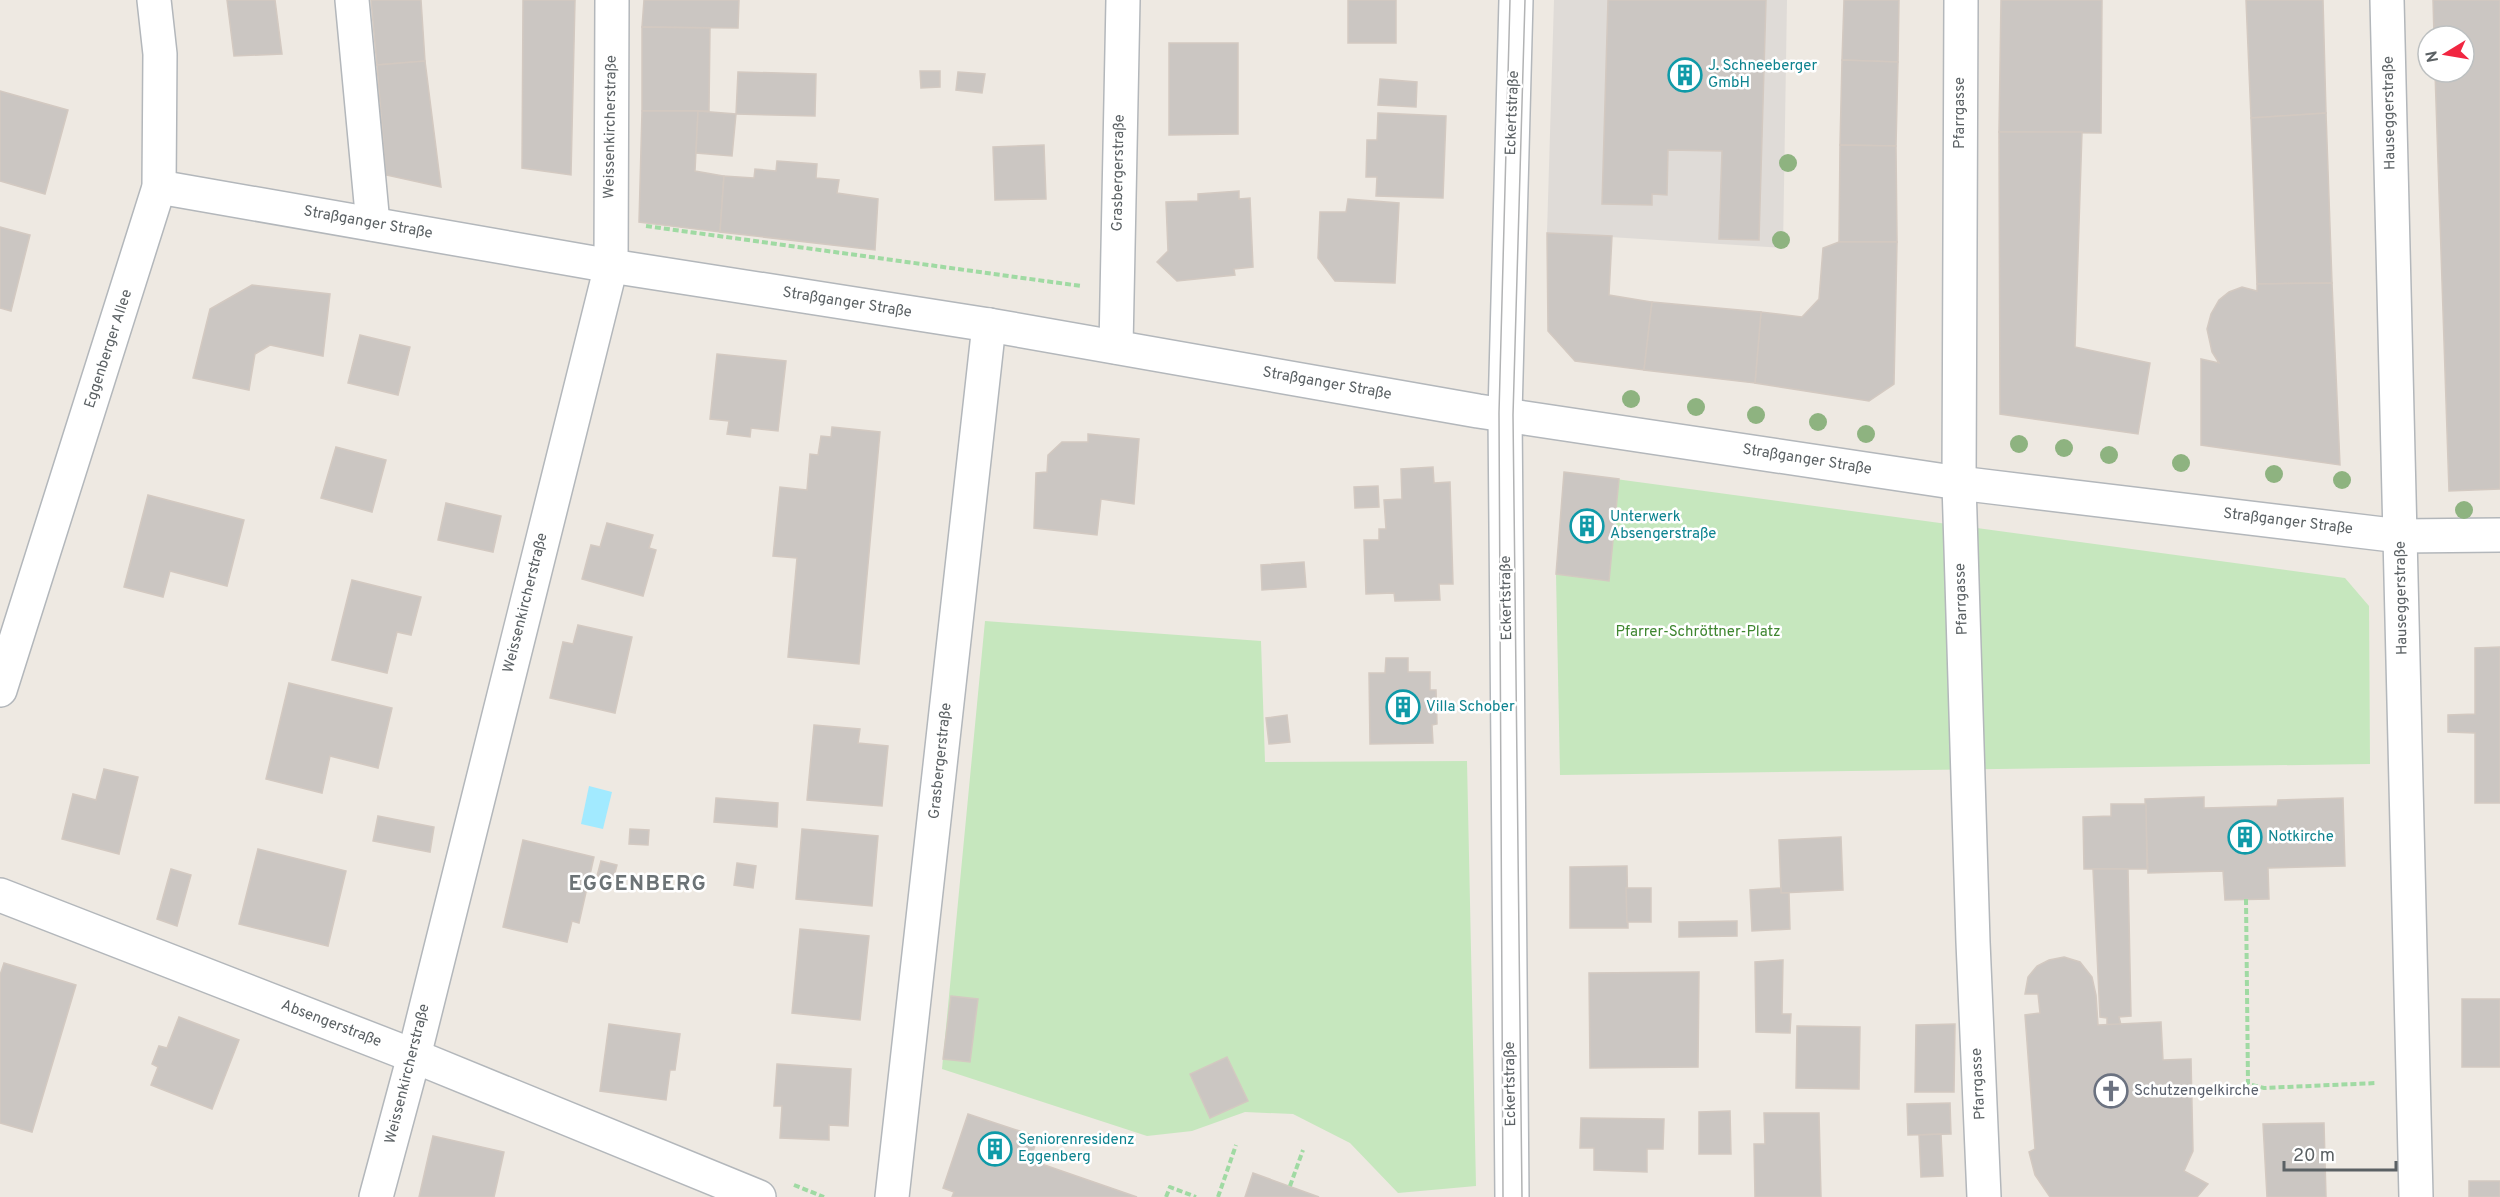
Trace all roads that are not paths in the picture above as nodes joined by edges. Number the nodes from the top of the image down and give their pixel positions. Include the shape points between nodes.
1 (154, 0) edge
2 (352, 0) edge
3 (612, 0) edge
4 (1123, 0) edge
5 (1516, 0) edge
6 (1961, 0) edge
7 (2387, 0) edge
8 (159, 187) junction
9 (373, 224) junction
10 (611, 266) junction
11 (989, 325) junction
12 (1116, 347) junction
13 (1505, 414) junction
14 (1959, 483) junction
15 (2500, 535) edge
16 (2400, 536) junction
17 (0, 690) edge
18 (0, 895) edge
19 (414, 1056) junction
20 (376, 1197) edge
21 (759, 1197) edge
22 (892, 1197) edge
23 (1512, 1197) edge
24 (1984, 1197) edge
25 (2416, 1197) edge

1 - 8 street, Eggenberger Allee via 160,54
2 - 9 street
3 - 10 street, Weissenkircherstraße
4 - 12 street, Grasbergerstraße
5 - 13 street, Eckertstraße
6 - 14 street, Pfarrgasse
7 - 16 street, Hauseggerstraße
8 - 9 street, Straßganger Straße
8 - 17 street, Eggenberger Allee
9 - 10 street, Straßganger Straße
10 - 11 street, Straßganger Straße
10 - 19 street, Weissenkircherstraße
11 - 12 street, Straßganger Straße
11 - 22 street, Grasbergerstraße
12 - 13 street, Straßganger Straße
13 - 14 street, Straßganger Straße
13 - 23 street, Eckertstraße
14 - 16 street, Straßganger Straße
14 - 24 street, Pfarrgasse
15 - 16 street, Straßganger Straße
16 - 25 street, Hauseggerstraße
18 - 19 street, Absengerstraße
19 - 20 street, Weissenkircherstraße
19 - 21 street, Absengerstraße

